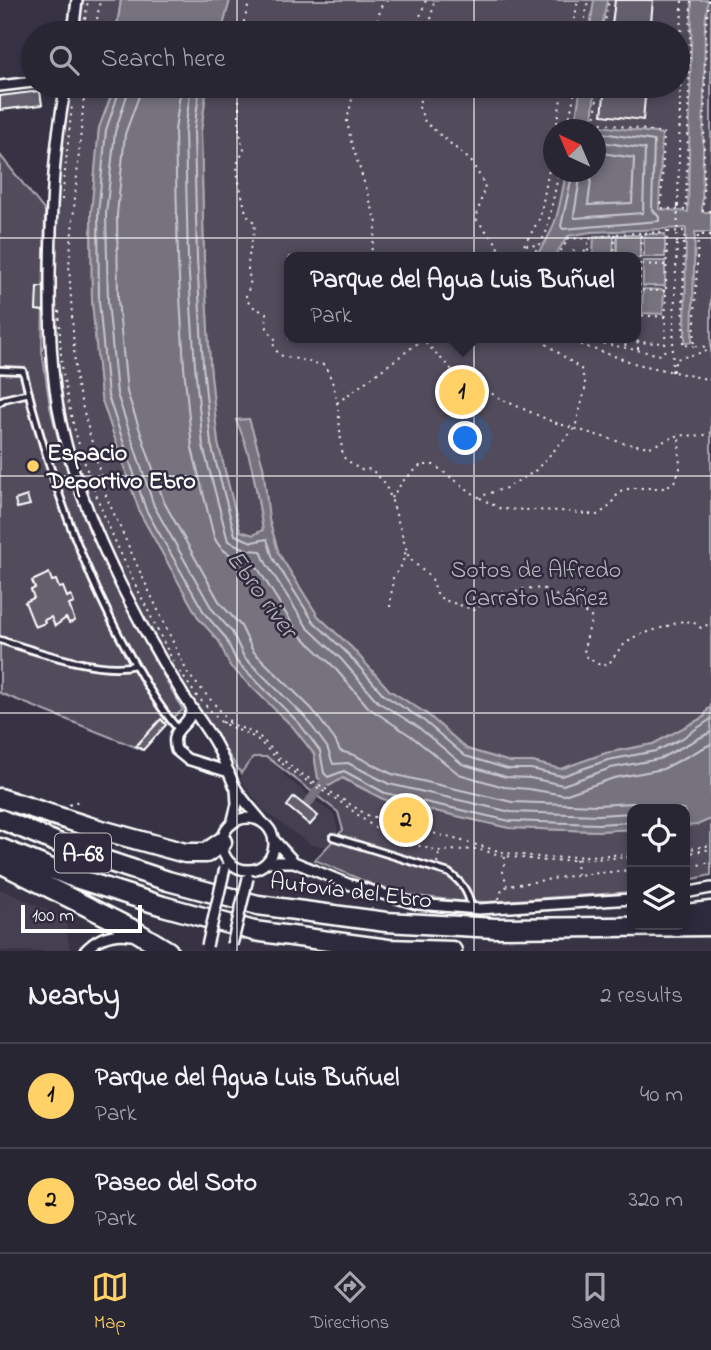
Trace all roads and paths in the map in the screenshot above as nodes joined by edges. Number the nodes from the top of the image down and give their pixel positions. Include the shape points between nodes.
1 (77, 0) edge
2 (88, 0) edge
3 (100, 0) edge
4 (250, 0) edge
5 (383, 0) edge
6 (426, 0) edge
7 (434, 0) edge
8 (578, 0) edge
9 (588, 0) edge
10 (609, 0) edge
11 (682, 0) edge
12 (691, 0) edge
13 (709, 0) edge
14 (74, 21) edge
15 (85, 21) edge
16 (97, 21) edge
17 (244, 21) edge
18 (377, 21) edge
19 (418, 21) edge
20 (431, 21) edge
21 (574, 21) edge
22 (585, 21) edge
23 (605, 21) edge
24 (682, 21) edge
25 (690, 42) edge
26 (21, 83) edge
27 (0, 86) edge
28 (63, 98) edge
29 (73, 98) edge
30 (84, 98) edge
31 (239, 98) edge
32 (352, 98) edge
33 (420, 98) edge
34 (561, 98) edge
35 (574, 98) edge
36 (597, 98) edge
37 (680, 98) edge
38 (689, 98) edge
39 (558, 119) edge
40 (569, 119) edge
41 (547, 182) edge
42 (557, 182) edge
43 (61, 205) dead end
44 (711, 211) edge
45 (667, 232) junction
46 (641, 233) junction
47 (615, 234) junction
48 (711, 235) edge
49 (588, 239) junction
50 (524, 246) junction
51 (577, 246) dead end
52 (538, 248) junction
53 (371, 252) edge
54 (497, 252) edge
55 (520, 252) edge
56 (535, 252) edge
57 (560, 252) edge
58 (573, 252) edge
59 (584, 252) edge
60 (588, 252) edge
61 (614, 252) edge
62 (641, 264) joint
63 (667, 265) junction
64 (641, 290) edge
65 (666, 291) junction
66 (59, 301) dead end
67 (641, 315) edge
68 (666, 317) junction
69 (415, 343) edge
70 (427, 343) edge
71 (545, 343) edge
72 (575, 343) edge
73 (602, 343) edge
74 (608, 343) edge
75 (627, 343) edge
76 (639, 343) joint
77 (665, 343) junction
78 (612, 345) junction
79 (694, 346) junction
80 (625, 347) junction
81 (711, 348) edge
82 (638, 350) junction
83 (0, 370) edge
84 (672, 373) junction
85 (711, 380) edge
86 (29, 393) junction
87 (0, 402) edge
88 (337, 402) junction
89 (575, 428) junction
90 (711, 433) edge
91 (679, 435) junction
92 (478, 497) junction
93 (391, 498) junction
94 (406, 549) junction
95 (390, 607) dead end
96 (711, 623) edge
97 (0, 640) edge
98 (135, 664) junction
99 (192, 708) junction
100 (222, 723) junction
101 (231, 723) junction
102 (181, 727) junction
103 (205, 728) junction
104 (229, 772) junction
105 (313, 783) junction
106 (236, 788) junction
107 (326, 791) junction
108 (0, 798) edge
109 (0, 819) edge
110 (263, 823) junction
111 (232, 824) junction
112 (333, 837) dead end
113 (274, 839) junction
114 (711, 847) edge
115 (0, 848) edge
116 (690, 849) edge
117 (439, 851) junction
118 (690, 853) edge
119 (505, 854) junction
120 (224, 856) junction
121 (627, 856) edge
122 (576, 858) junction
123 (268, 862) junction
124 (293, 862) junction
125 (711, 862) edge
126 (0, 863) edge
127 (689, 867) edge
128 (436, 868) junction
129 (627, 870) edge
130 (251, 874) junction
131 (577, 875) junction
132 (507, 886) junction
133 (711, 888) edge
134 (690, 892) edge
135 (627, 900) edge
136 (498, 908) junction
137 (472, 909) junction
138 (711, 911) edge
139 (690, 913) edge
140 (627, 922) edge
141 (711, 926) edge
142 (586, 927) junction
143 (232, 948) edge
144 (206, 949) edge
145 (85, 951) edge
146 (165, 951) edge
147 (452, 951) edge

1 - 14 street
2 - 15 path
3 - 16 path
4 - 17 path
5 - 18 path
6 - 19 path
7 - 20 path
8 - 21 path
9 - 22 path
10 - 23 path
11 - 24 path, bridge
12 - 25 path
13 - 44 path via 703,211
26 - 27 street
28 - 99 street via 50,227 51,362 62,424 98,532 169,674
29 - 43 path
30 - 101 path via 69,265 76,382 106,496 141,574 188,674
31 - 88 path via 244,150 237,164 238,177 245,209 255,223 247,300 266,313 279,355 324,365
32 - 53 path via 347,121 377,223
33 - 54 path via 425,122 471,161 485,185 476,219 498,245
34 - 39 path
35 - 40 path
36 - 38 path via 594,122 664,133 661,208 686,210
37 - 84 path, bridge
41 - 50 path via 541,218
42 - 52 path via 546,233
45 - 46 path
45 - 63 path
45 - 79 path via 684,231 683,345
46 - 47 path
46 - 62 path
47 - 49 path
47 - 61 path
48 - 79 path via 698,235
49 - 57 path via 569,238
49 - 59 path
49 - 60 path
50 - 52 path
50 - 55 path
51 - 58 path
52 - 56 path
62 - 63 path
63 - 65 path
64 - 65 path
65 - 68 path
66 - 100 path via 62,365 92,481 124,562 175,665
67 - 68 path
68 - 77 path
69 - 88 path
70 - 89 path via 455,373 531,414
71 - 89 path via 581,369 586,386
72 - 84 path
73 - 78 path
74 - 78 path
75 - 80 path
76 - 77 path
76 - 82 path
77 - 82 path via 661,355
78 - 80 path
79 - 81 path
80 - 82 path
81 - 84 path via 676,359
83 - 86 lane via 23,371
84 - 85 path
86 - 87 lane
86 - 98 lane via 68,521
88 - 93 path via 343,457 360,470 371,469
89 - 91 path via 650,447
89 - 92 path via 534,472
90 - 91 path
91 - 92 path via 680,470 674,482 664,488 620,491 597,515 501,509
92 - 93 path via 434,465 421,465
93 - 94 path
94 - 95 path via 393,578
94 - 96 path via 409,558 432,579 438,596 475,610 503,592 547,589 565,605 592,618 583,648 585,656 598,664 608,665 636,636 683,621 701,628
97 - 98 lane via 81,663 123,668
98 - 102 lane via 164,713
99 - 102 street
99 - 103 street
100 - 101 path
100 - 105 path via 256,738 275,759
101 - 105 path via 258,735
102 - 103 street
102 - 104 street via 173,740 178,754
103 - 104 street
104 - 106 street
105 - 107 path
106 - 110 street
106 - 111 street
107 - 117 path via 388,838
107 - 119 path via 367,815
108 - 120 highway via 185,853
109 - 142 highway, Autovía del Ebro / A-68 via 92,856 258,905 386,922
110 - 111 street via 247,818
110 - 113 street
111 - 120 street via 225,832
112 - 128 lane
113 - 123 street
113 - 124 street
114 - 116 path
114 - 118 path
115 - 147 highway, Autovía del Ebro / A-68 via 92,884 254,931 388,949
117 - 119 path via 475,849
117 - 128 path
119 - 122 path via 547,861
119 - 132 path
120 - 130 street
120 - 144 street, bridge
121 - 122 path
122 - 131 path
123 - 124 street
123 - 130 street
124 - 137 street via 417,904
125 - 127 path
126 - 146 highway via 132,929
128 - 137 lane via 461,881
129 - 131 path
130 - 143 street, bridge
131 - 132 path
132 - 136 path via 500,892
133 - 134 street
135 - 136 street
136 - 137 street
138 - 139 highway
140 - 142 highway
141 - 142 highway, Autovía del Ebro / A-68
145 - 146 street via 97,940 121,933

